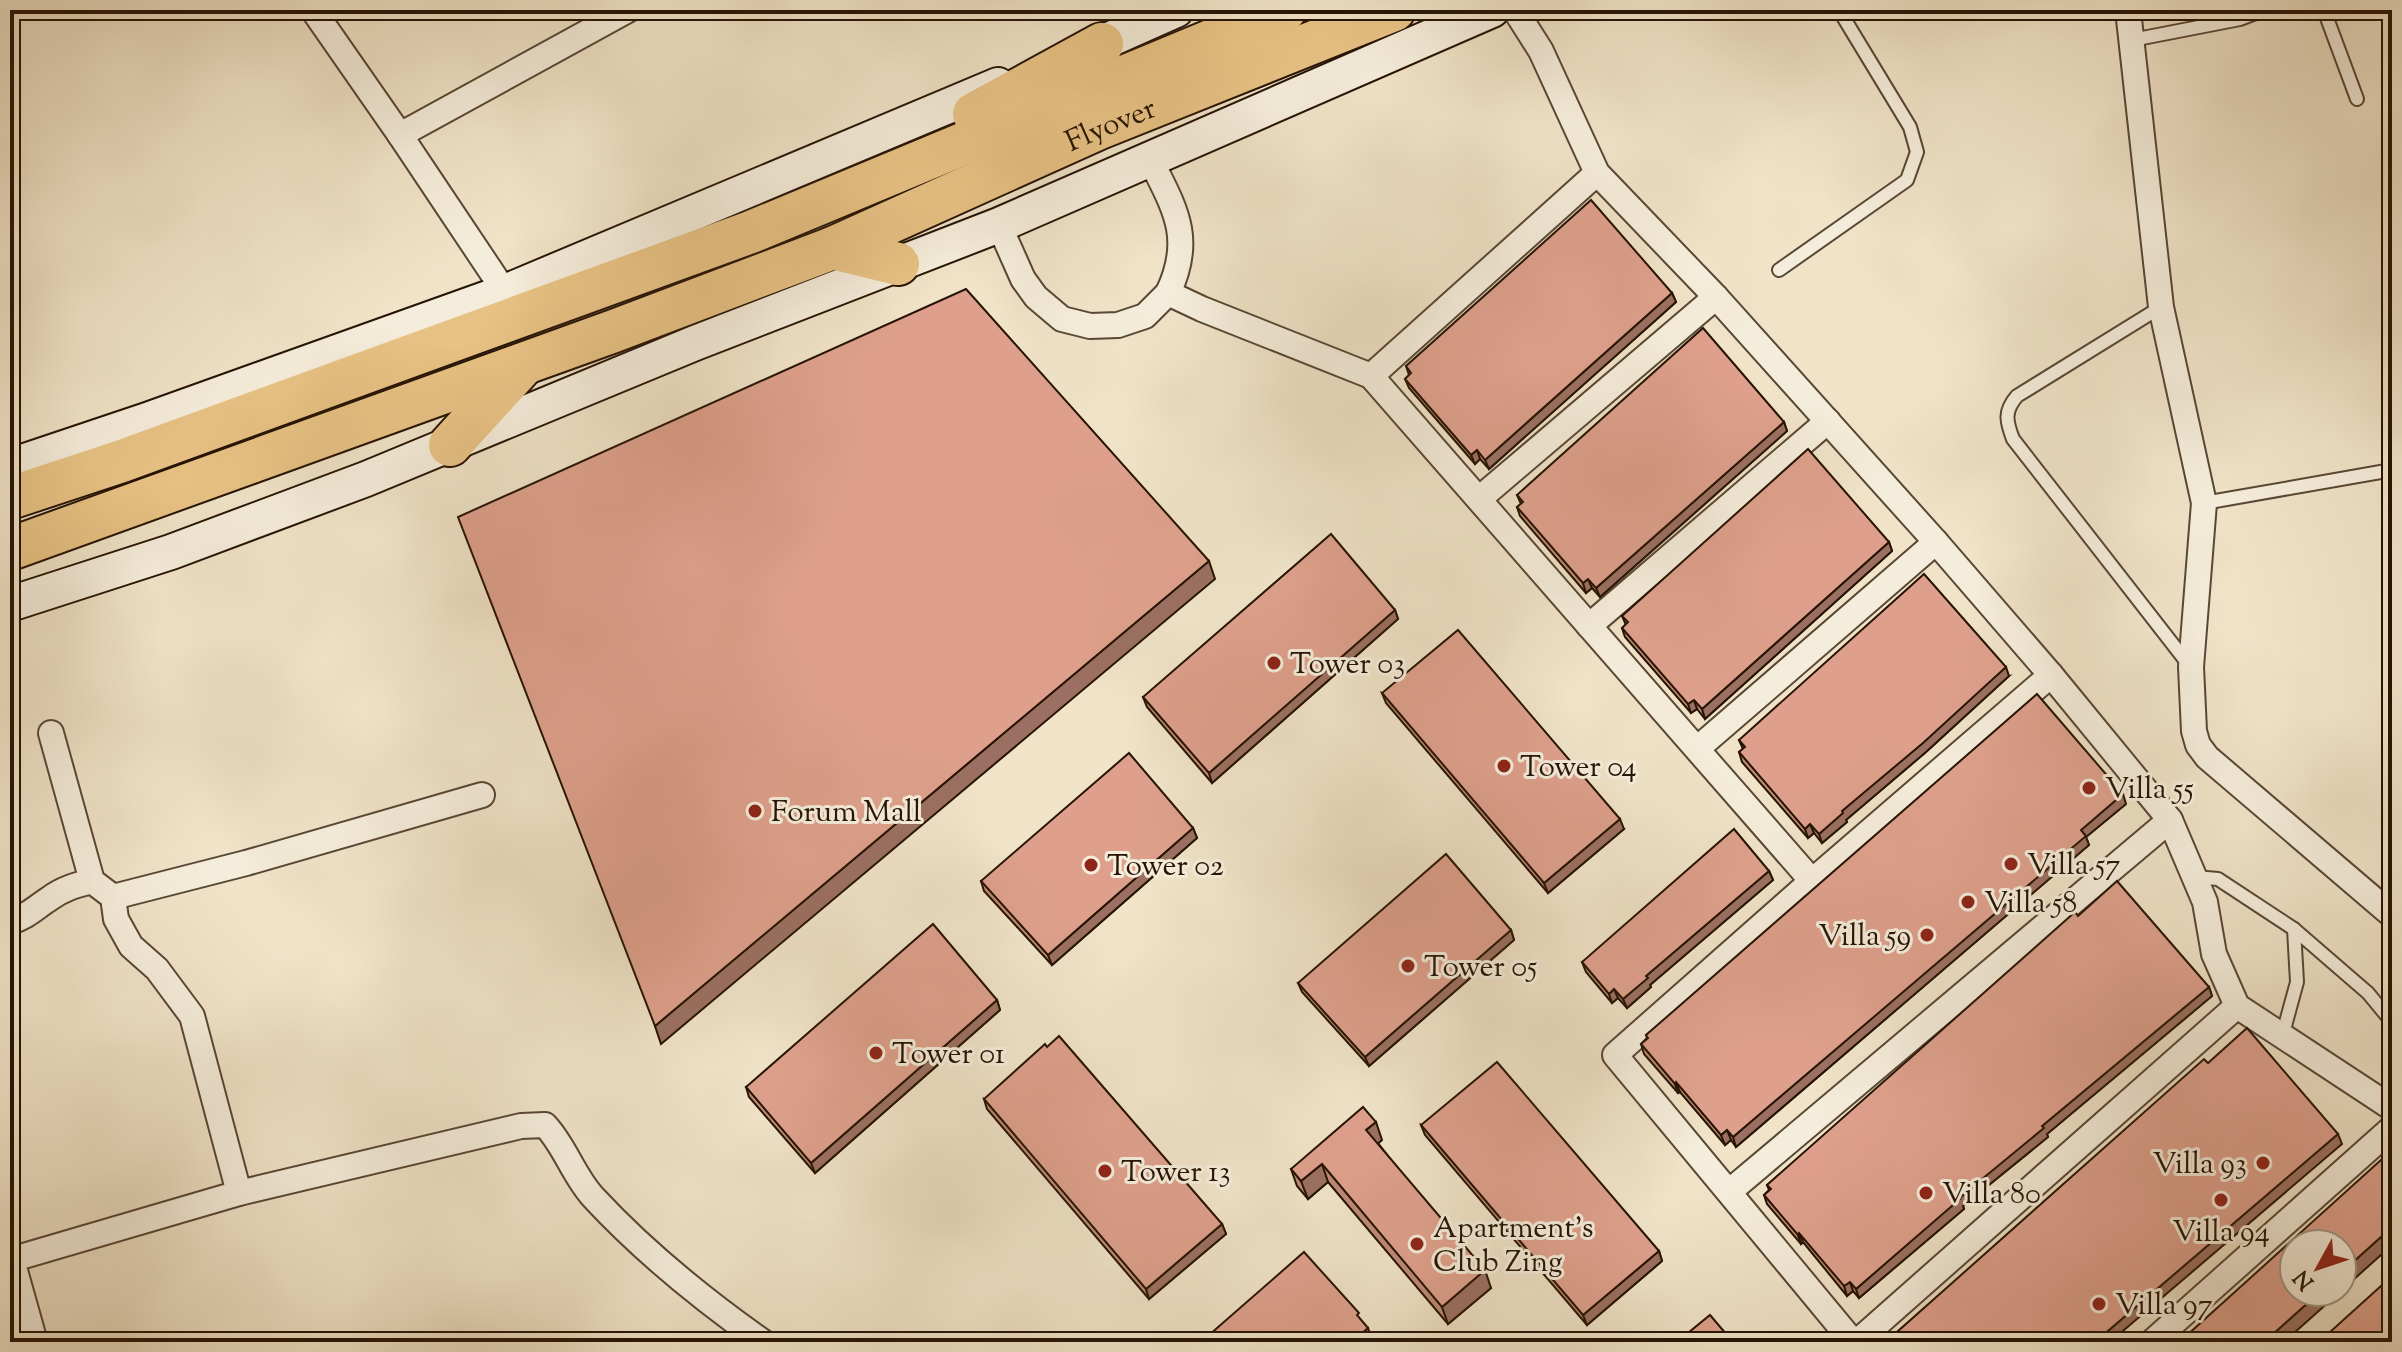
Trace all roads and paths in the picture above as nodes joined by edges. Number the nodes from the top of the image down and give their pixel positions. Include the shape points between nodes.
1 (313, 10) edge
2 (1176, 10) edge
3 (1285, 10) edge
4 (1394, 10) edge
5 (1492, 10) edge
6 (1515, 10) edge
7 (1839, 10) edge
8 (2128, 10) edge
9 (2264, 10) edge
10 (2324, 10) edge
11 (623, 11) edge
12 (2132, 40) junction
13 (1102, 44) junction
14 (2357, 99) dead end
15 (400, 135) junction
16 (1150, 159) junction
17 (1597, 173) junction
18 (881, 176) junction
19 (999, 225) junction
20 (833, 248) junction
21 (898, 264) junction
22 (1779, 270) dead end
23 (505, 292) junction
24 (1168, 293) junction
25 (1716, 297) junction
26 (2161, 307) junction
27 (524, 363) junction
28 (1371, 376) junction
29 (1828, 421) junction
30 (450, 445) junction
31 (10, 466) edge
32 (2392, 470) edge
33 (10, 498) edge
34 (1479, 499) junction
35 (2204, 503) junction
36 (1936, 542) junction
37 (10, 549) edge
38 (10, 604) edge
39 (1589, 626) junction
40 (2191, 667) junction
41 (2051, 675) junction
42 (51, 733) dead end
43 (1698, 748) junction
44 (482, 795) dead end
45 (2170, 820) junction
46 (2194, 877) junction
47 (92, 881) junction
48 (1812, 881) junction
49 (113, 897) junction
50 (2392, 915) edge
51 (10, 922) edge
52 (2294, 929) junction
53 (2237, 1006) junction
54 (2392, 1022) edge
55 (2282, 1037) junction
56 (2392, 1108) edge
57 (2392, 1128) edge
58 (1730, 1191) junction
59 (239, 1193) junction
60 (11, 1260) edge
61 (35, 1342) edge
62 (763, 1342) edge
63 (1855, 1342) edge
64 (2152, 1342) edge

1 - 15 street
2 - 13 street
3 - 18 highway, Flyover
4 - 20 highway, Flyover via 1097,129
5 - 16 street
6 - 17 street via 1541,51
7 - 22 lane via 1910,127 1917,152 1907,180
8 - 12 street
9 - 12 lane
10 - 14 lane
11 - 15 street
12 - 26 street
13 - 18 highway via 904,153
13 - 23 street
15 - 23 street
16 - 19 street
16 - 24 street via 1181,227 1180,260
17 - 25 street
17 - 28 street
18 - 33 highway, Flyover via 736,237
19 - 21 street
19 - 24 street via 1023,279 1062,319 1118,325 1145,316
20 - 21 highway
20 - 27 highway, Flyover
21 - 30 street
23 - 31 street
24 - 28 street
25 - 29 street
25 - 34 street
26 - 35 street
26 - 40 lane via 2017,396 2007,408 2006,422 2013,439
27 - 30 highway
27 - 37 highway, Flyover
28 - 34 street
29 - 36 street
29 - 39 street
30 - 38 street via 171,552
32 - 35 lane
34 - 39 street
35 - 40 street
36 - 41 street
36 - 43 street
39 - 43 street
40 - 50 street via 2194,731 2207,757
41 - 45 street
41 - 48 street
42 - 47 street
43 - 48 street
44 - 49 street
45 - 46 street
45 - 58 street
46 - 52 lane via 2218,879
46 - 53 street via 2205,902 2214,954
47 - 49 street
47 - 51 street via 69,887 25,918
48 - 58 street via 1615,1055
49 - 59 street via 116,919 131,946 157,969 192,1016
52 - 54 lane via 2368,993
52 - 55 lane via 2297,982
53 - 55 street
53 - 63 street
55 - 56 street
57 - 64 street
58 - 63 street
59 - 60 street
59 - 62 street via 521,1126 545,1125 591,1195 683,1280
60 - 61 street

